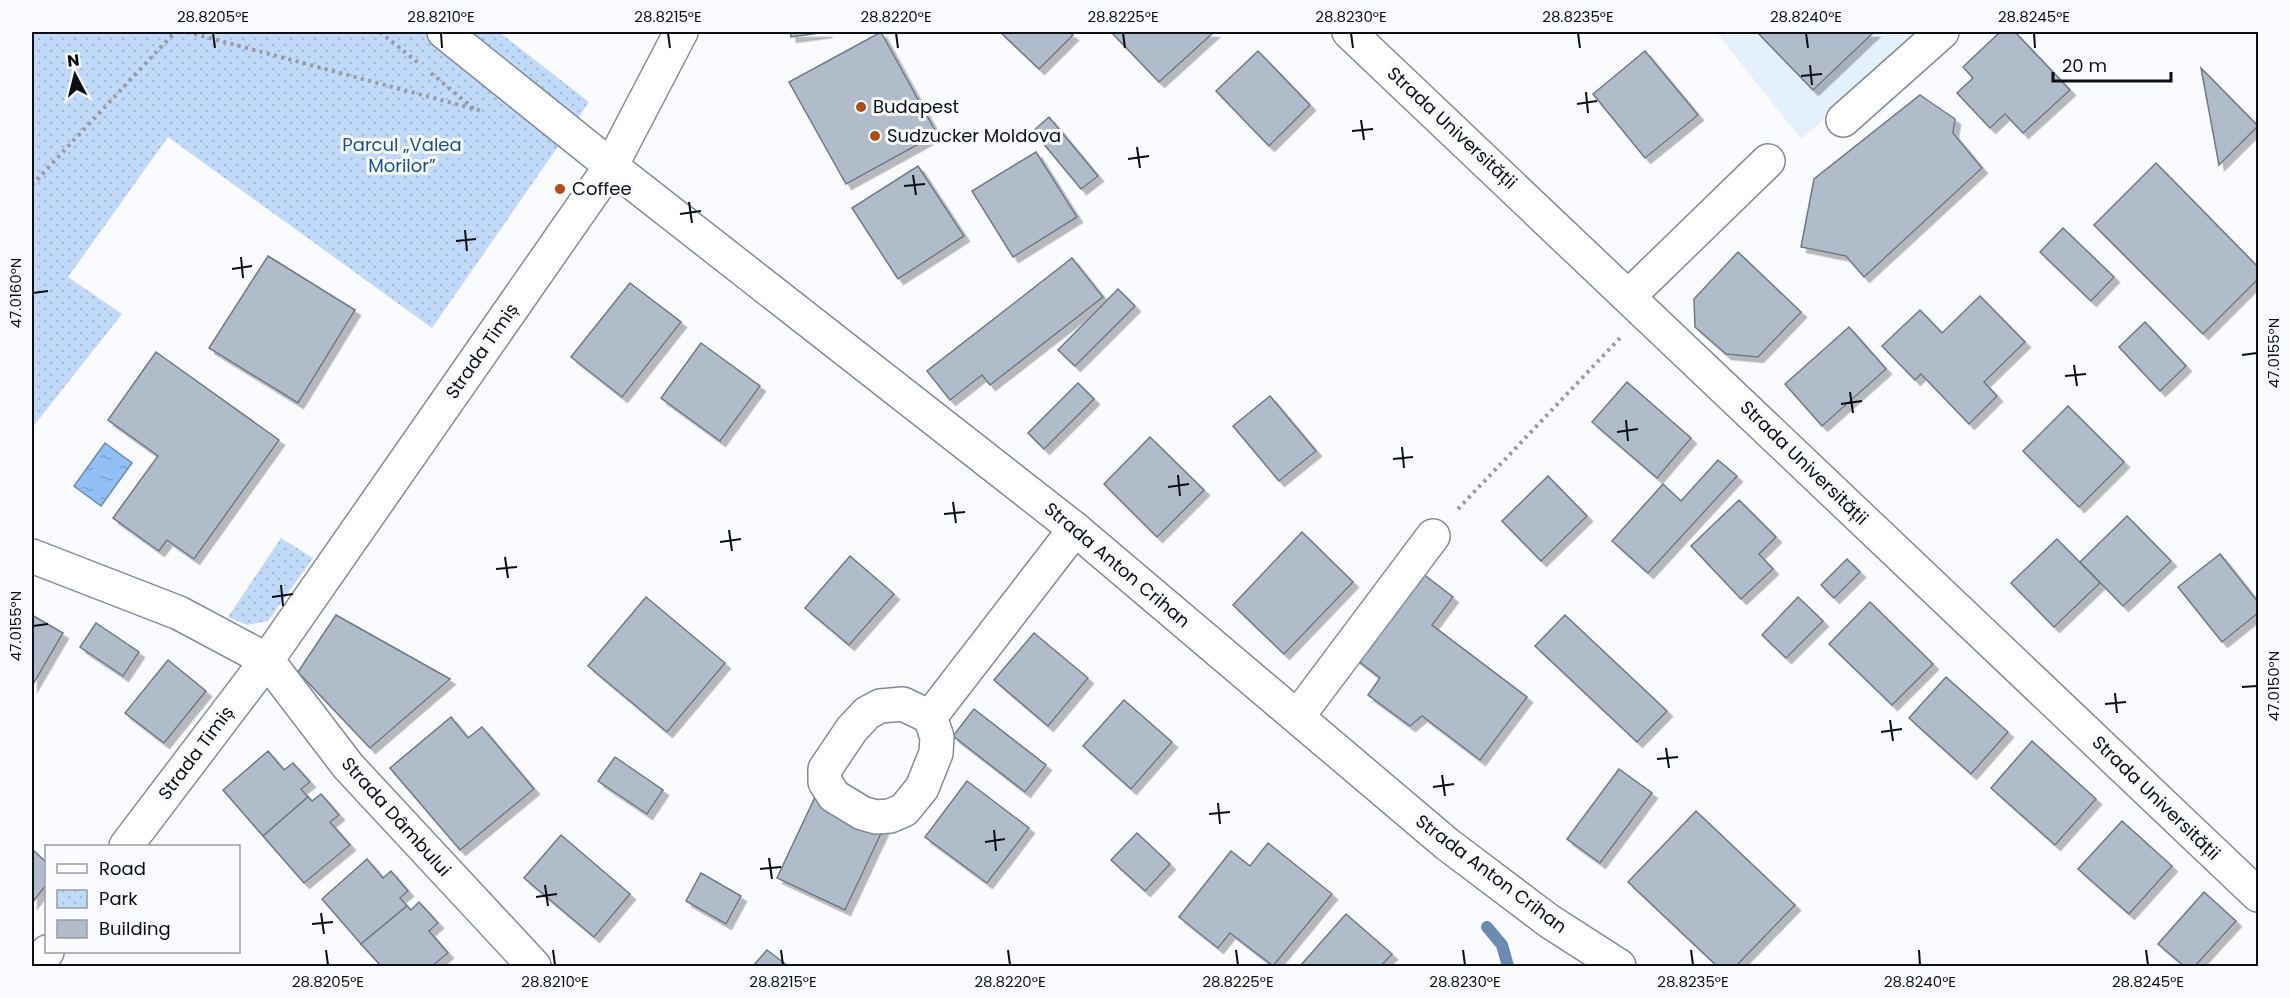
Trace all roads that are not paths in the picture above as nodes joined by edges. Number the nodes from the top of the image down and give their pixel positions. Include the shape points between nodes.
1 (444, 32) edge
2 (681, 32) edge
3 (1349, 32) edge
4 (1942, 32) edge
5 (1843, 120) dead end
6 (1768, 161) dead end
7 (611, 166) junction
8 (1637, 304) junction
9 (1075, 529) junction
10 (1433, 536) road end
11 (32, 556) edge
12 (267, 660) junction
13 (1298, 716) junction
14 (930, 717) dead end
15 (127, 845) edge
16 (2259, 895) edge
17 (46, 953) edge
18 (36, 966) edge
19 (534, 966) edge
20 (1619, 966) edge

1 - 7 street, Strada Anton Crihan
2 - 7 street, Strada Timiș
3 - 8 street, Strada Universității
4 - 5 street
6 - 8 street
7 - 9 street, Strada Anton Crihan
7 - 12 street, Strada Timiș
8 - 16 street, Strada Universității
9 - 13 street, Strada Anton Crihan
9 - 14 street
10 - 13 street
11 - 12 street via 179,613
12 - 15 street, Strada Timiș
12 - 19 street, Strada Dâmbului via 348,766
13 - 20 street, Strada Anton Crihan via 1447,844 1549,921
17 - 18 street

